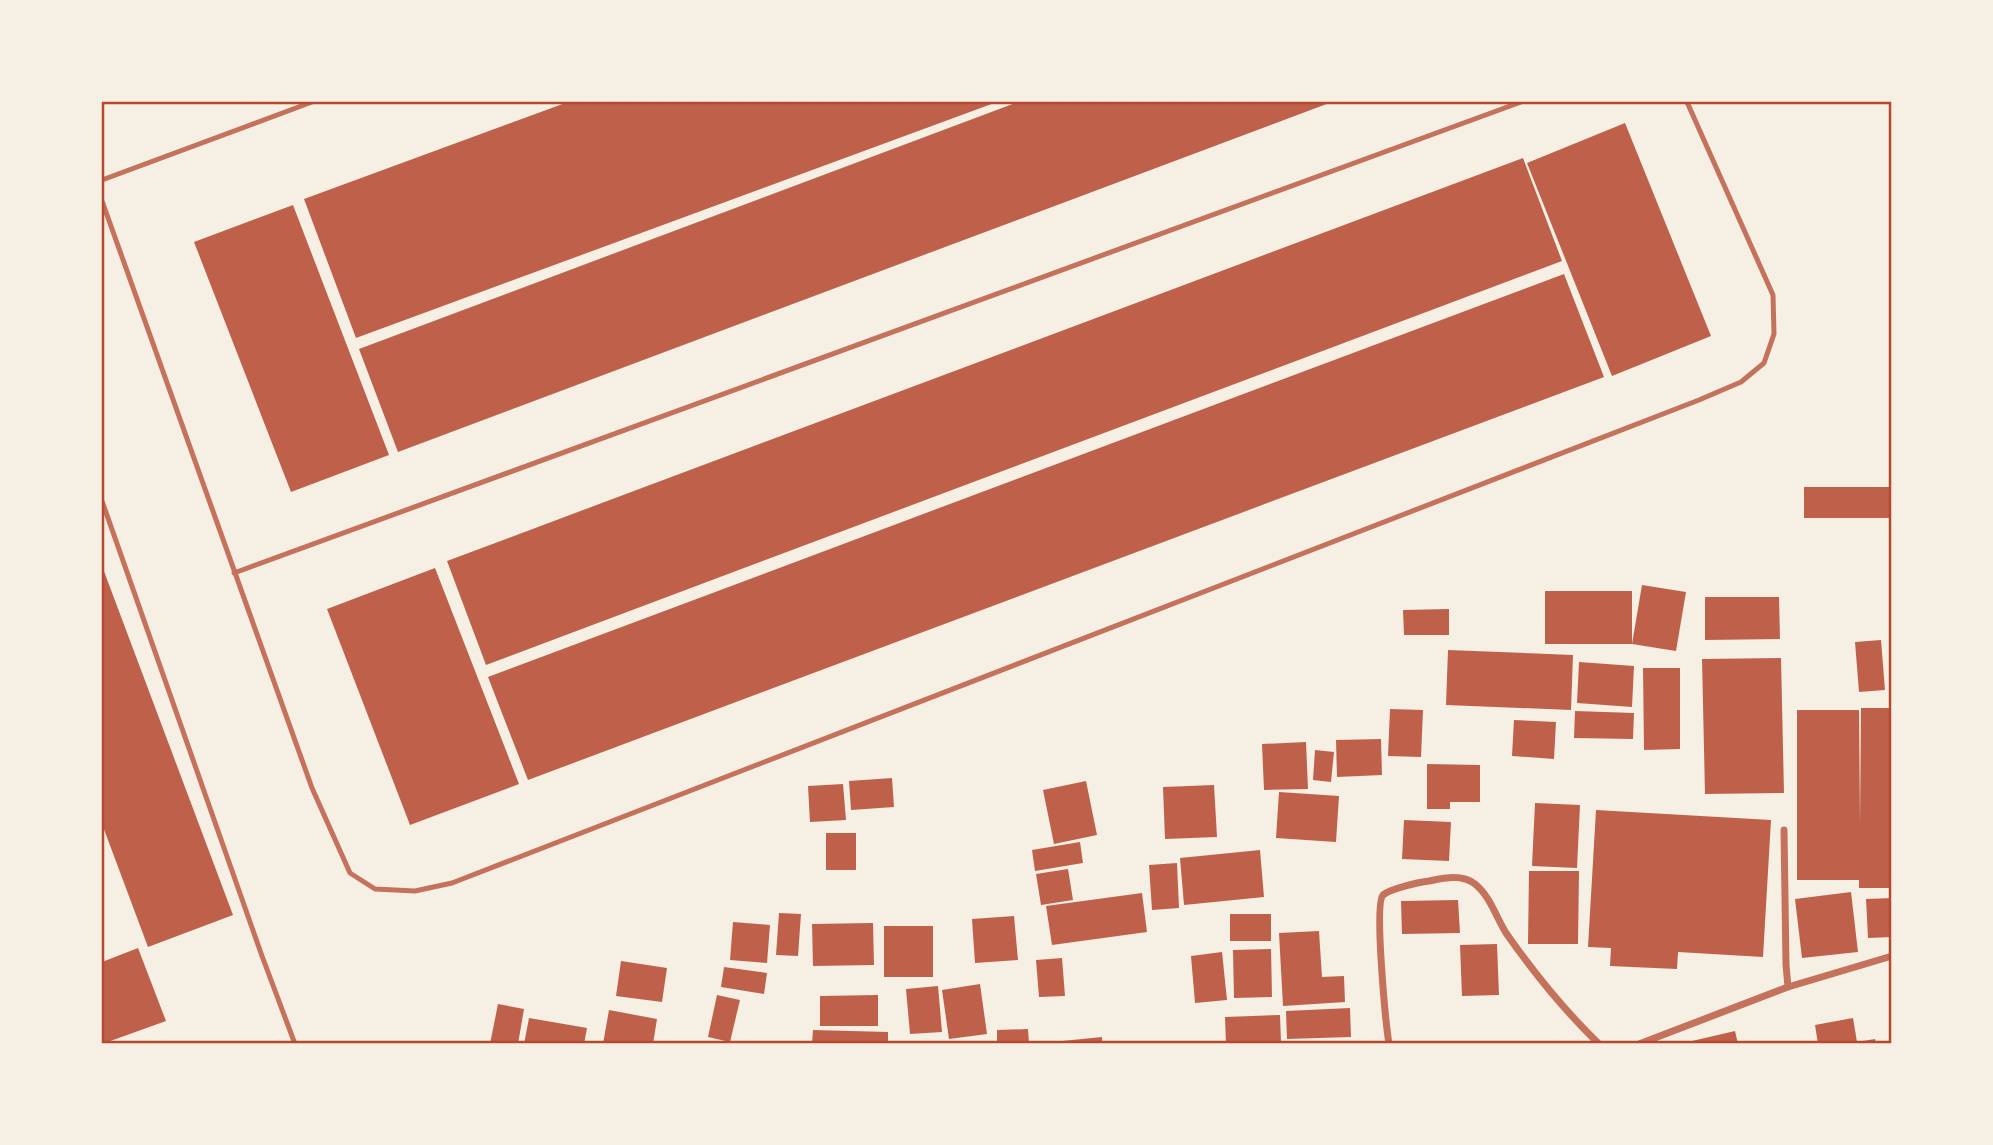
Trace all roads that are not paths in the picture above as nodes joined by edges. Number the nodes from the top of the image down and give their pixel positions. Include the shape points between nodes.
1 (312, 102) edge
2 (1521, 102) edge
3 (1688, 102) edge
4 (102, 180) edge
5 (102, 201) edge
6 (102, 500) edge
7 (234, 573) junction
8 (1784, 830) dead end
9 (1892, 956) edge
10 (1788, 987) junction
11 (295, 1044) edge
12 (1389, 1044) edge
13 (1599, 1044) edge
14 (1639, 1044) edge

1 - 4 lane
2 - 7 lane
3 - 7 lane via 1773,295 1774,334 1764,363 1741,382 452,883 415,891 375,889 350,873 312,788
5 - 7 lane
6 - 11 lane
8 - 10 street
9 - 10 street
10 - 14 street
12 - 13 street via 1380,902 1392,891 1457,877 1472,881 1482,891 1539,978

